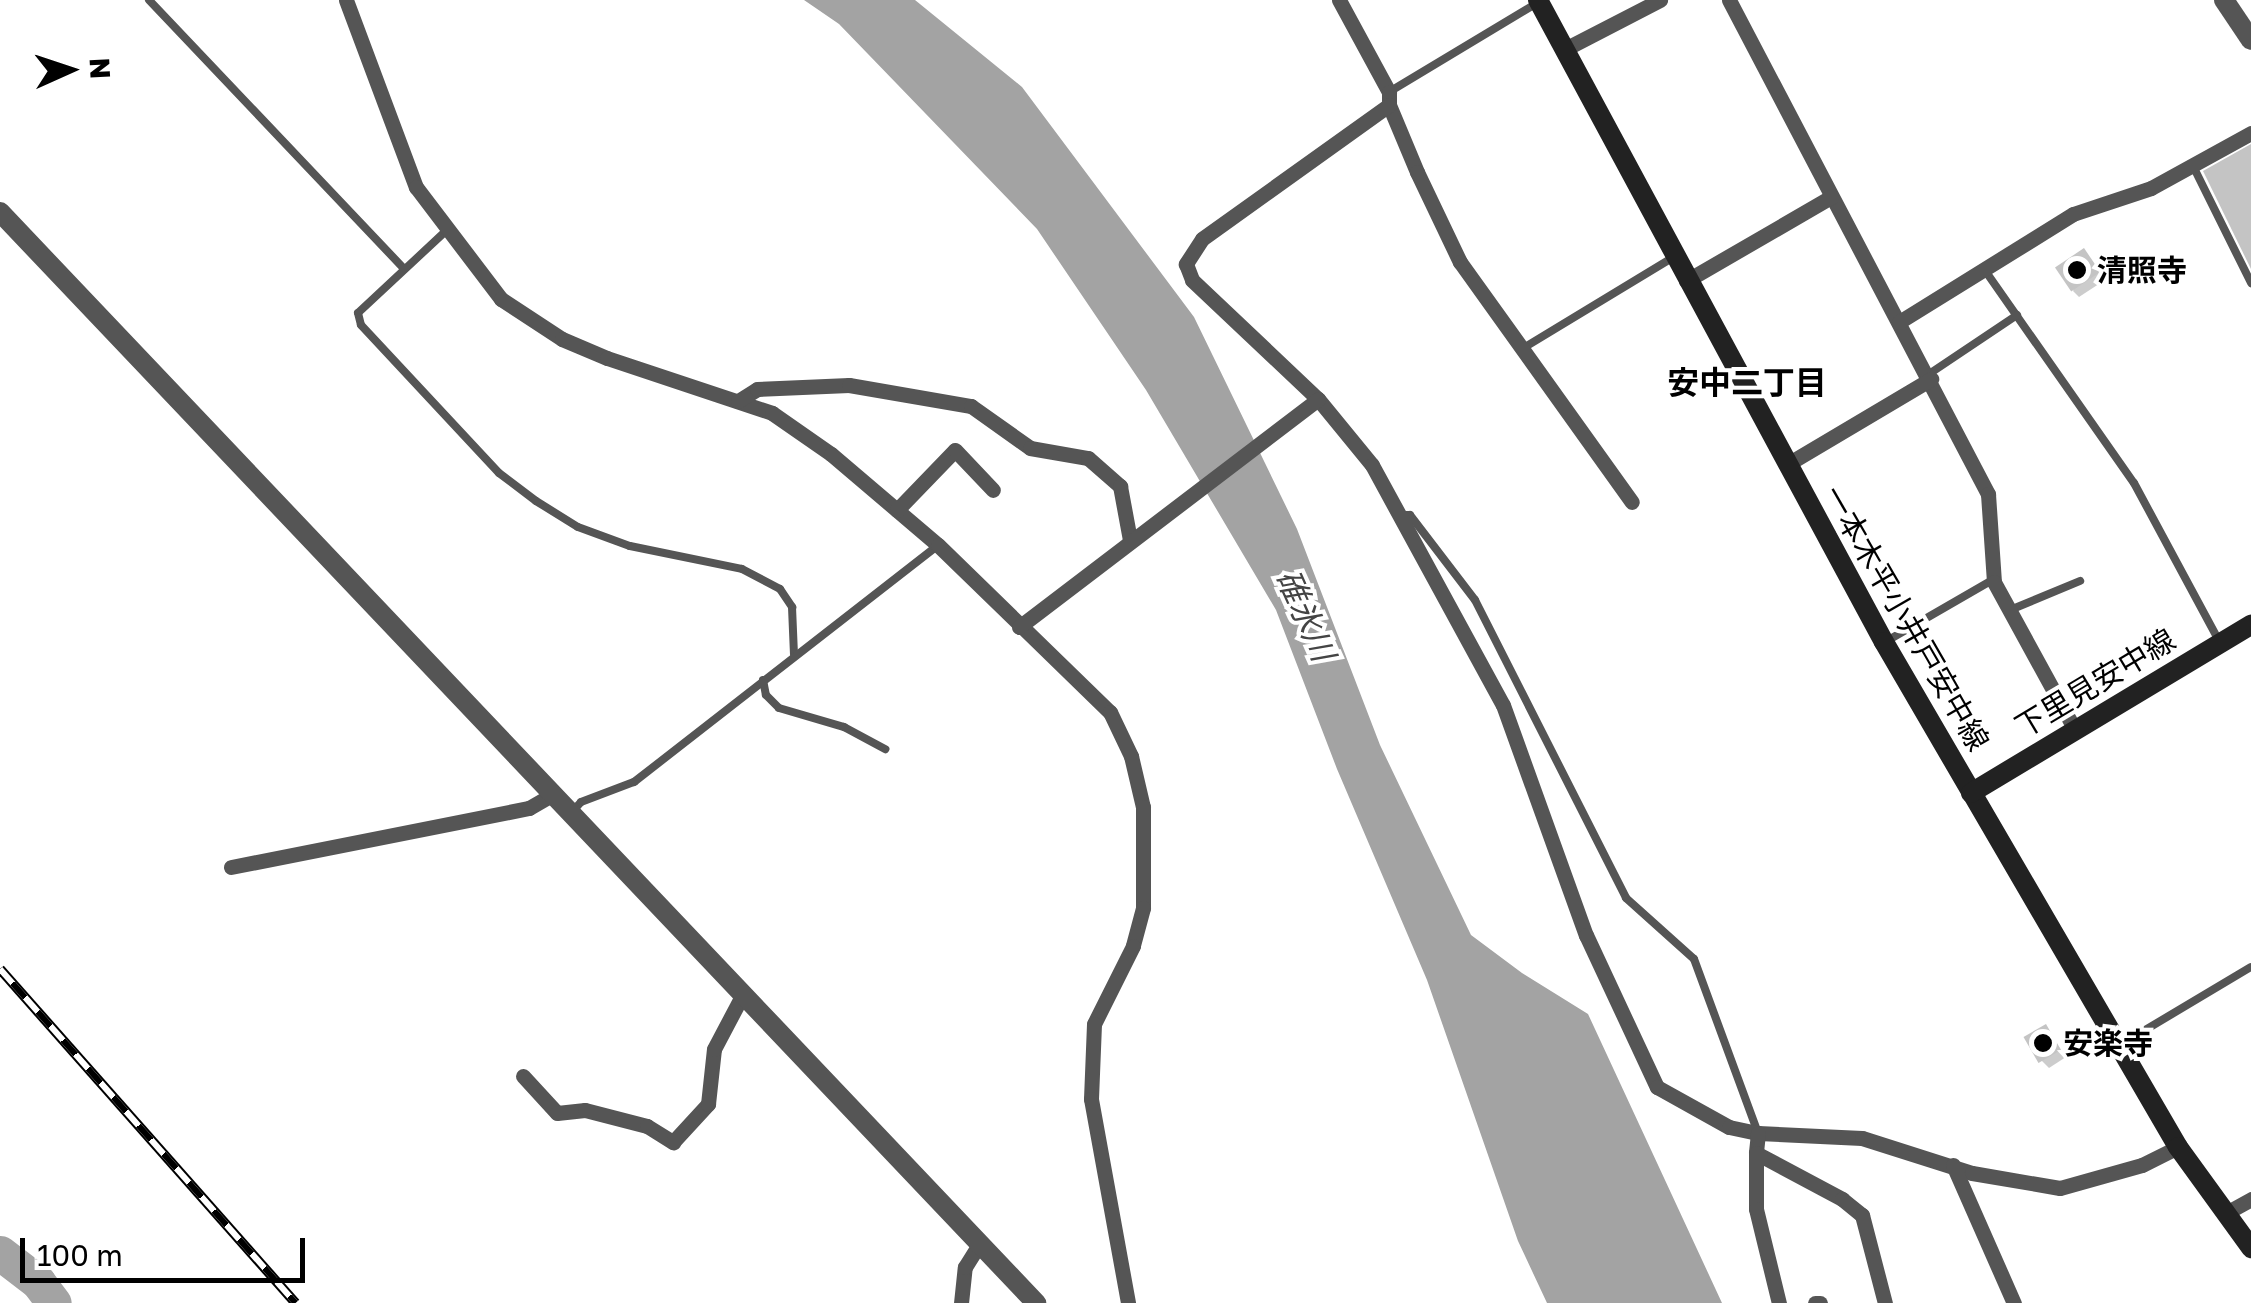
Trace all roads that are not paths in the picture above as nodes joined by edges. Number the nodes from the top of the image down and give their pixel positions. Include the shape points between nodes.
1 (149, 0) edge
2 (346, 0) edge
3 (1339, 0) edge
4 (1660, 0) edge
5 (1728, 0) edge
6 (2224, 0) edge
7 (1539, 1) edge
8 (2251, 40) edge
9 (1565, 50) junction
10 (1389, 98) junction
11 (2251, 133) edge
12 (2193, 166) junction
13 (1831, 197) junction
14 (0, 212) edge
15 (450, 226) junction
16 (1675, 256) junction
17 (402, 267) junction
18 (1984, 269) junction
19 (1686, 281) junction
20 (2251, 283) edge
21 (2017, 316) junction
22 (1899, 322) junction
23 (1519, 350) junction
24 (1930, 377) junction
25 (738, 400) junction
26 (1312, 404) junction
27 (1786, 465) junction
28 (994, 490) dead end
29 (1632, 502) dead end
30 (897, 510) junction
31 (1400, 514) junction
32 (1136, 536) junction
33 (938, 545) junction
34 (1994, 579) junction
35 (2080, 581) dead end
36 (2009, 610) junction
37 (2251, 625) edge
38 (1019, 627) junction
39 (1884, 642) junction
40 (2220, 642) junction
41 (794, 654) junction
42 (762, 680) junction
43 (2075, 730) junction
44 (884, 749) dead end
45 (1971, 793) junction
46 (552, 794) junction
47 (571, 814) junction
48 (231, 867) dead end
49 (2251, 968) edge
50 (742, 996) junction
51 (2120, 1045) junction
52 (523, 1076) dead end
53 (1758, 1133) junction
54 (2178, 1147) junction
55 (1756, 1153) junction
56 (1953, 1165) junction
57 (2251, 1199) edge
58 (2226, 1213) junction
59 (979, 1244) junction
60 (2251, 1248) edge
61 (962, 1303) edge
62 (1036, 1303) edge
63 (1128, 1303) edge
64 (1779, 1303) edge
65 (1885, 1303) edge
66 (2014, 1303) edge

1 - 17 lane
2 - 15 street via 416,187
3 - 10 street
4 - 9 street
5 - 13 street
6 - 8 street
7 - 9 main road, 一本木平小井戸安中線
7 - 10 lane
9 - 16 main road, 一本木平小井戸安中線
10 - 23 street via 1460,262
10 - 26 street via 1202,239 1186,264 1192,280
11 - 12 street
12 - 18 street via 2073,214
12 - 20 lane
13 - 19 street
13 - 22 street
14 - 46 street
15 - 17 lane
15 - 25 street via 502,299 562,338
16 - 19 main road, 一本木平小井戸安中線
16 - 23 lane
17 - 41 lane via 358,313 361,325 500,472 578,527 763,577 792,607
18 - 21 lane
18 - 22 street
19 - 27 main road, 一本木平小井戸安中線
21 - 24 lane
21 - 40 lane via 2134,483
22 - 24 street
23 - 29 street
24 - 27 street
24 - 34 street via 1988,494
25 - 30 street via 772,413
25 - 32 street via 757,389 849,384 971,406 1030,448 1088,458 1120,486
26 - 31 street via 1372,465
26 - 32 street
27 - 39 main road, 一本木平小井戸安中線
28 - 30 street via 955,450
30 - 33 street
31 - 53 lane via 1410,515 1475,600 1626,898 1694,958
31 - 53 street via 1503,705 1586,935 1657,1087 1729,1127
32 - 38 street
33 - 38 street
33 - 41 lane
34 - 36 street
34 - 39 lane
35 - 36 lane
36 - 43 street
37 - 40 main road, 下里見安中線
38 - 63 street via 1110,712 1144,806 1144,908 1094,1024 1091,1099
39 - 45 main road, 一本木平小井戸安中線
40 - 43 main road, 下里見安中線
41 - 42 lane
42 - 44 lane via 780,708 844,727
42 - 47 lane via 634,782 581,802
43 - 45 main road, 下里見安中線
45 - 51 main road, 一本木平小井戸安中線
46 - 47 street
46 - 48 street via 529,808
47 - 50 street
49 - 51 lane
50 - 52 street via 714,1049 708,1104 673,1142 647,1126 585,1110 557,1113
50 - 59 street
51 - 54 main road, 一本木平小井戸安中線
53 - 55 street
53 - 56 street via 1862,1138
54 - 56 street via 2142,1165 2060,1188
54 - 58 main road, 一本木平小井戸安中線
55 - 64 street via 1756,1209
55 - 65 street via 1862,1215
56 - 66 street
57 - 58 street
58 - 60 main road, 一本木平小井戸安中線
59 - 61 street via 965,1267
59 - 62 street

